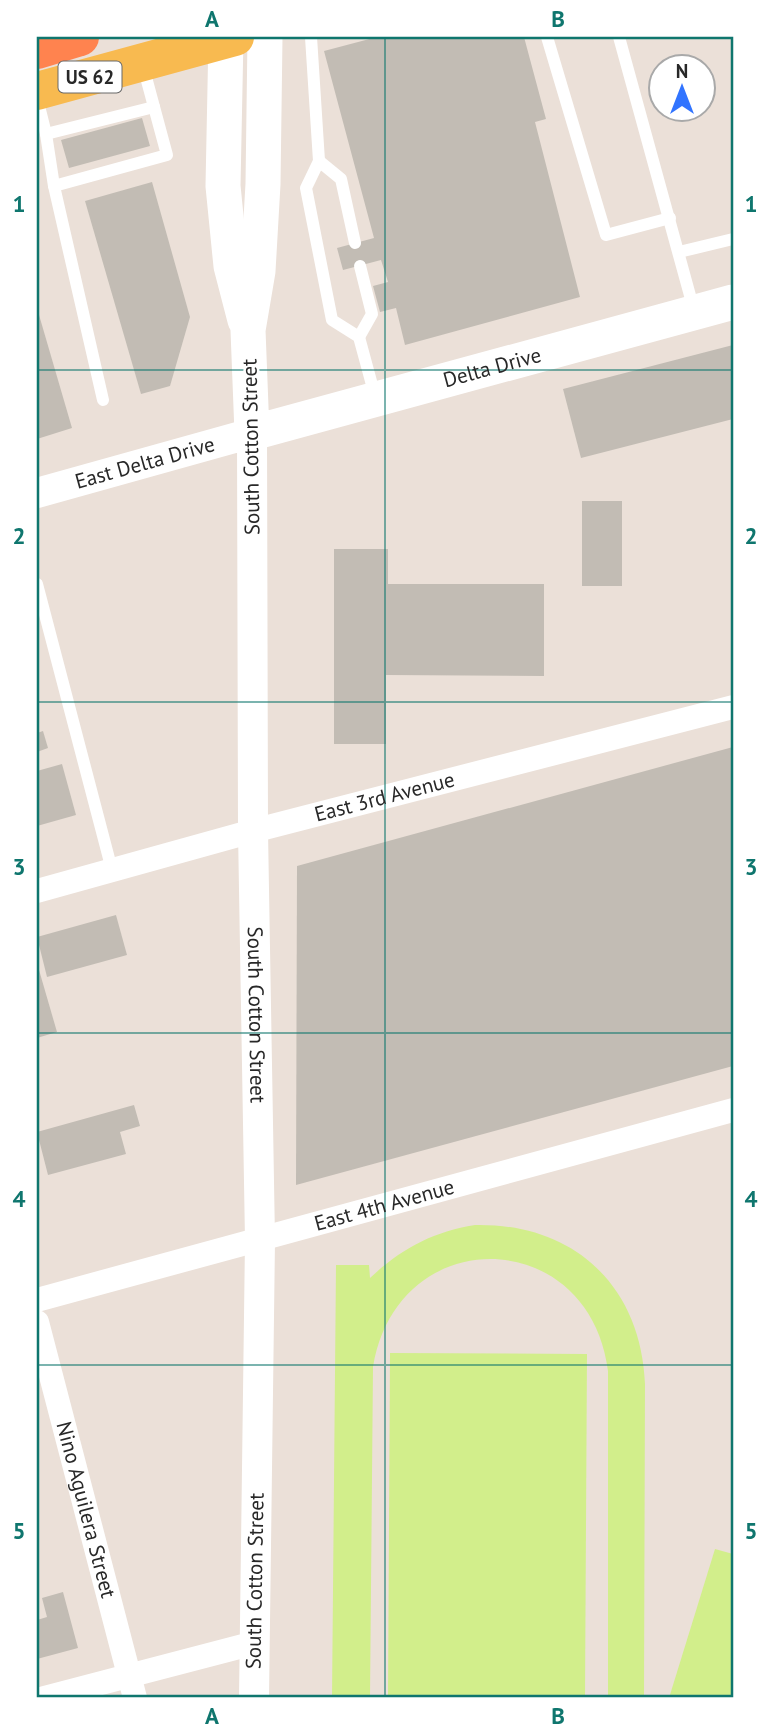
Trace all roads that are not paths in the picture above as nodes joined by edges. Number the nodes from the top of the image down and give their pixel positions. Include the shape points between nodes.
1 (80, 37) edge
2 (226, 37) edge
3 (235, 37) edge
4 (265, 37) edge
5 (310, 37) edge
6 (547, 37) edge
7 (619, 37) edge
8 (37, 50) edge
9 (142, 62) junction
10 (37, 91) edge
11 (37, 98) edge
12 (154, 107) junction
13 (46, 134) junction
14 (95, 160) dead end
15 (319, 161) junction
16 (99, 174) junction
17 (54, 186) junction
18 (670, 218) junction
19 (733, 239) edge
20 (355, 243) dead end
21 (679, 252) junction
22 (360, 266) dead end
23 (733, 303) edge
24 (695, 313) junction
25 (248, 330) junction
26 (359, 337) junction
27 (103, 400) dead end
28 (376, 400) junction
29 (251, 433) junction
30 (37, 493) edge
31 (37, 584) edge
32 (733, 707) edge
33 (253, 831) junction
34 (112, 870) junction
35 (37, 891) edge
36 (733, 1110) edge
37 (260, 1240) junction
38 (37, 1300) edge
39 (37, 1322) edge
40 (254, 1643) junction
41 (132, 1687) edge
42 (44, 1698) edge
43 (254, 1698) edge

1 - 8 highway
2 - 25 main road, South Cotton Street via 223,186 231,266
3 - 9 main road, US 62
4 - 25 main road, South Cotton Street via 258,271
5 - 15 lane
6 - 18 lane via 606,235
7 - 18 lane
9 - 10 main road, US 62
9 - 12 lane
11 - 13 lane
12 - 13 lane via 132,117
12 - 16 lane via 167,155 141,155
13 - 17 lane
14 - 16 lane
15 - 20 lane via 341,179
15 - 26 lane via 306,188 332,320
16 - 17 lane
17 - 27 lane
18 - 21 lane
19 - 21 lane
21 - 24 lane
22 - 26 lane via 372,314
23 - 24 main road, Delta Drive
24 - 28 main road, Delta Drive
25 - 29 main road, South Cotton Street
26 - 28 lane
28 - 29 main road, Delta Drive
29 - 30 street, East Delta Drive
29 - 33 street, South Cotton Street
31 - 34 lane
32 - 33 street, East 3rd Avenue
33 - 34 street, East 3rd Avenue
33 - 37 street, South Cotton Street
34 - 35 street, East 3rd Avenue
36 - 37 street, East 4th Avenue
37 - 38 street, East 4th Avenue
37 - 40 street, South Cotton Street
39 - 41 street, Nino Aguilera Street
40 - 41 street
40 - 43 street, South Cotton Street
41 - 42 street

